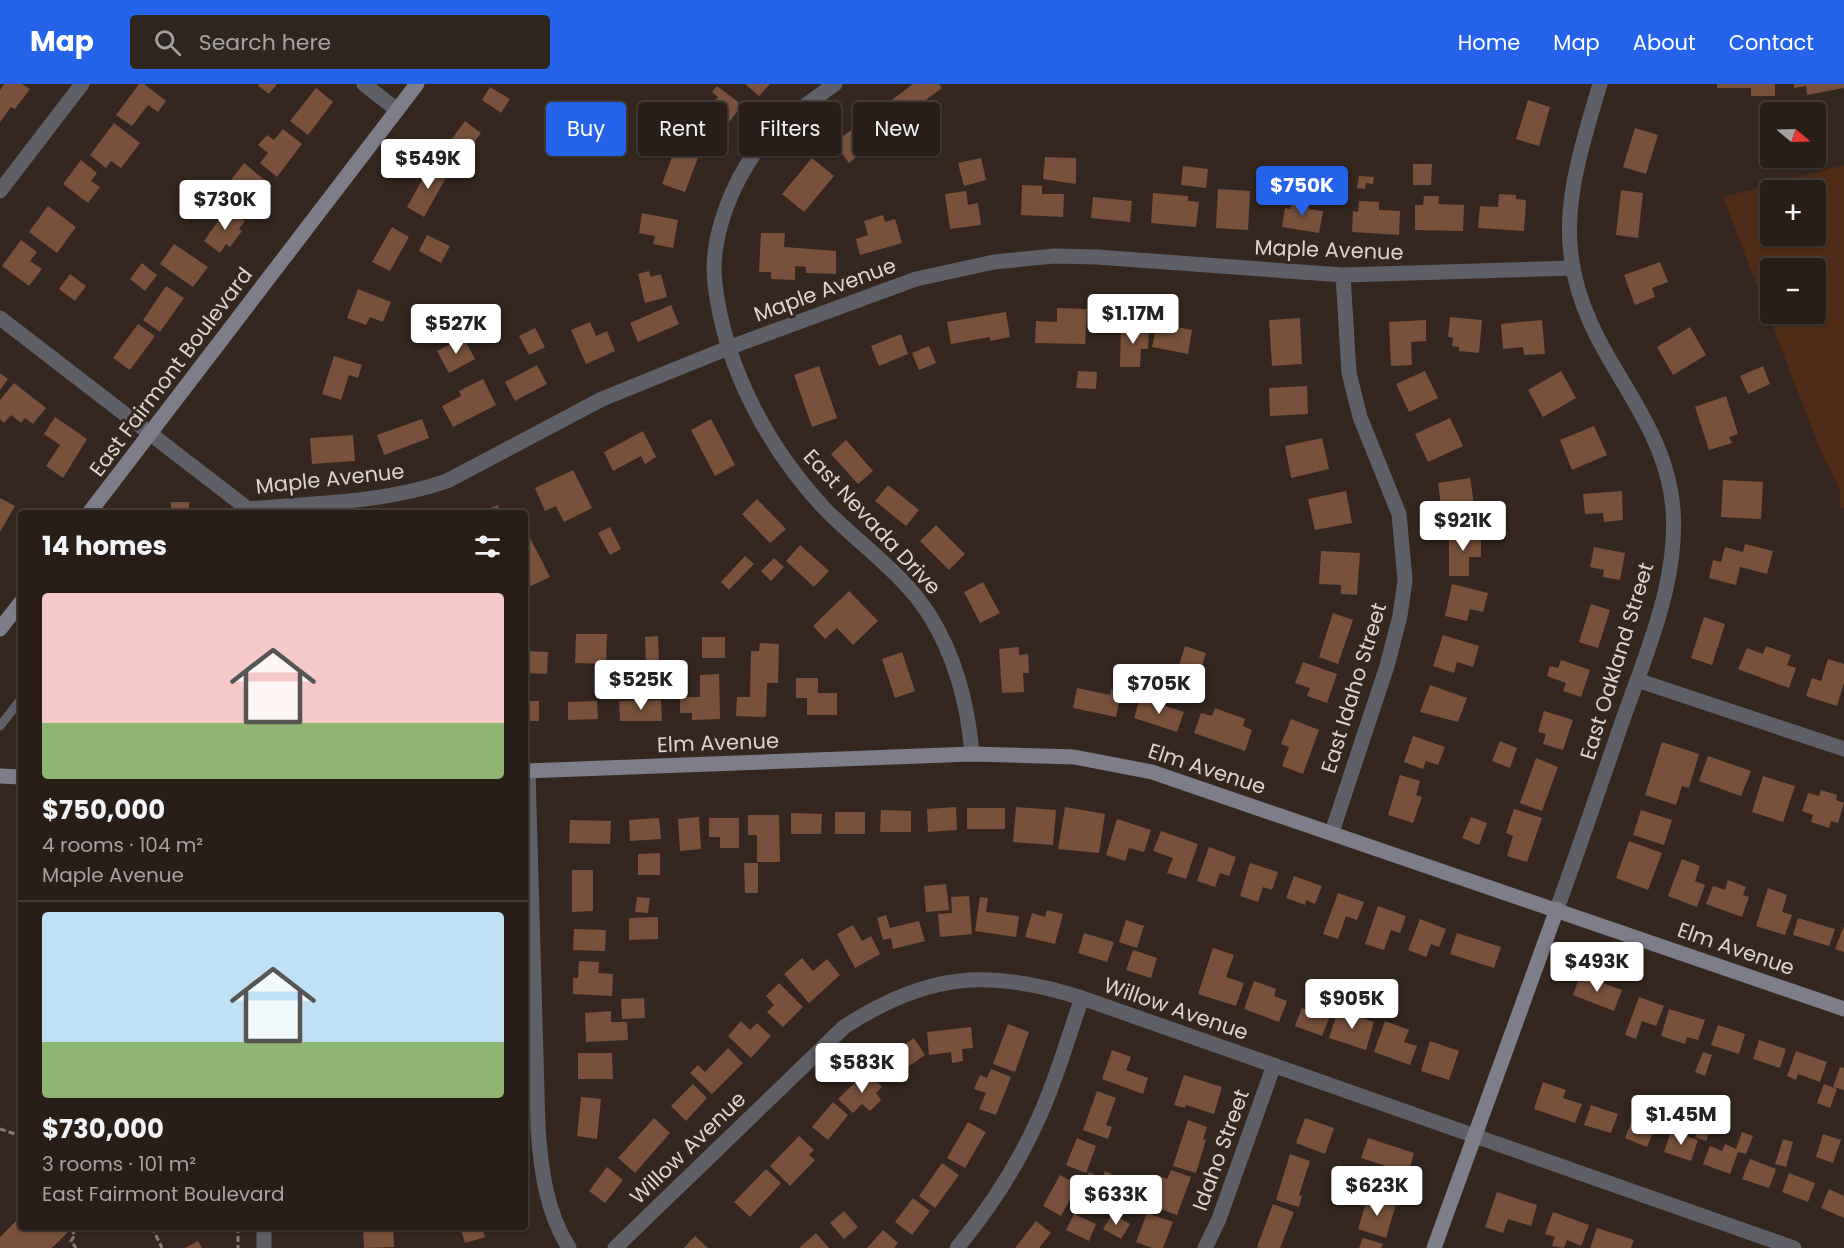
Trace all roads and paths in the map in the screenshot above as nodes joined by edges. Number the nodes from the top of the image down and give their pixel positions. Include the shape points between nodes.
1 (82, 84) edge
2 (364, 84) edge
3 (417, 84) edge
4 (835, 84) edge
5 (1600, 84) edge
6 (397, 110) junction
7 (0, 191) edge
8 (1571, 268) junction
9 (1343, 275) junction
10 (0, 318) edge
11 (728, 348) junction
12 (152, 432) junction
13 (92, 510) edge
14 (247, 510) edge
15 (258, 510) edge
16 (18, 605) edge
17 (3, 620) edge
18 (1637, 680) junction
19 (18, 703) edge
20 (0, 726) edge
21 (1844, 749) edge
22 (972, 754) junction
23 (528, 771) edge
24 (0, 776) edge
25 (18, 777) edge
26 (528, 807) edge
27 (1332, 832) junction
28 (1557, 909) junction
29 (1082, 998) junction
30 (1844, 1009) edge
31 (1274, 1065) junction
32 (0, 1129) edge
33 (18, 1135) edge
34 (1476, 1135) junction
35 (71, 1230) edge
36 (153, 1230) edge
37 (238, 1230) edge
38 (264, 1230) edge
39 (71, 1241) junction
40 (68, 1248) edge
41 (75, 1248) edge
42 (162, 1248) edge
43 (238, 1248) edge
44 (264, 1248) edge
45 (569, 1248) edge
46 (615, 1248) edge
47 (957, 1248) edge
48 (1205, 1248) edge
49 (1434, 1248) edge
50 (1794, 1248) edge

1 - 7 street
2 - 6 street
3 - 6 street, East Fairmont Boulevard
4 - 11 street, East Nevada Drive via 785,120 764,143 748,163 723,217 716,249 715,283
5 - 8 street, East Oakland Street via 1578,158 1569,210
6 - 12 street, East Fairmont Boulevard
8 - 9 street, Maple Avenue
8 - 18 street, East Oakland Street via 1593,328 1651,429 1671,492 1672,542 1666,588
9 - 11 street, Maple Avenue via 1097,257 1024,258 916,279
9 - 27 street, East Idaho Street via 1349,373 1360,417 1399,514 1405,579 1387,666
10 - 12 street, Maple Avenue
11 - 15 street, Maple Avenue via 602,399 426,489
11 - 22 street, East Nevada Drive via 751,403 786,460 825,509 902,581 929,615 956,671 969,718
12 - 13 street, East Fairmont Boulevard
12 - 14 street, Maple Avenue
16 - 17 street
18 - 21 street
18 - 28 street, East Oakland Street
19 - 20 lane
22 - 23 street, Elm Avenue
22 - 27 street, Elm Avenue via 1042,755 1108,762 1152,772
24 - 25 street
26 - 45 street via 537,1128 542,1178 554,1219
27 - 28 street, Elm Avenue
28 - 30 street, Elm Avenue
28 - 34 street, East Oakland Street
29 - 31 street, Willow Avenue
29 - 46 street, Willow Avenue via 1018,980 957,980 924,987 868,1011 843,1027
29 - 47 street via 1041,1114 1012,1170
31 - 34 street, Willow Avenue
31 - 48 street, Idaho Street
32 - 33 path
34 - 49 street, East Oakland Street
34 - 50 street, Willow Avenue
35 - 39 path via 75,1235
36 - 42 path
37 - 43 path
38 - 44 street
39 - 40 path
39 - 41 path

